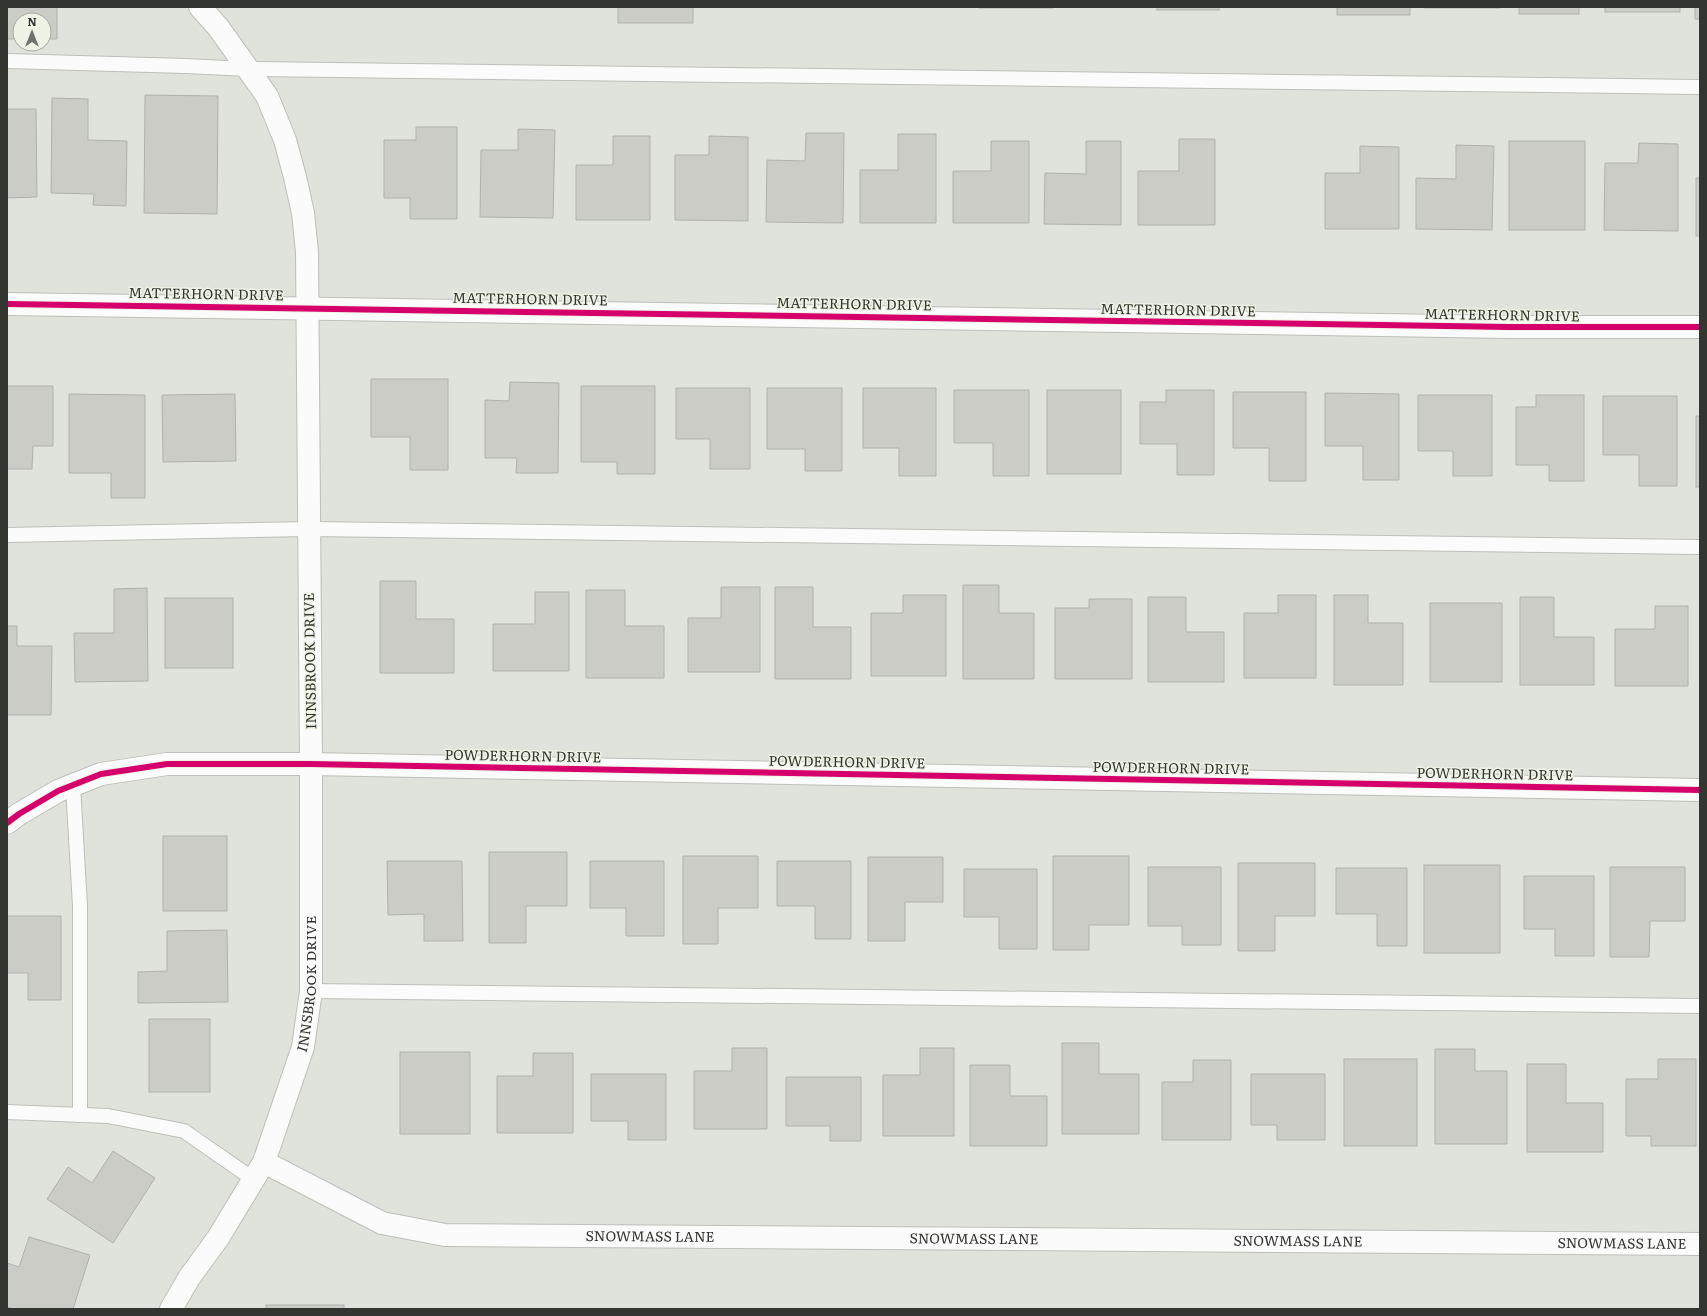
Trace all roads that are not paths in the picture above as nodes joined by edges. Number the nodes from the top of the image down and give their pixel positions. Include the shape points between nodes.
1 (200, 7) edge
2 (7, 61) edge
3 (248, 69) junction
4 (1700, 87) edge
5 (7, 304) edge
6 (306, 307) junction
7 (1700, 327) edge
8 (308, 529) junction
9 (7, 535) edge
10 (1700, 547) edge
11 (311, 764) junction
12 (73, 786) junction
13 (1700, 790) edge
14 (7, 823) edge
15 (311, 991) junction
16 (1700, 1006) edge
17 (7, 1112) edge
18 (80, 1115) junction
19 (258, 1170) junction
20 (1700, 1244) edge
21 (171, 1309) edge

1 - 3 street, INNSBROOK DRIVE
2 - 3 lane
3 - 4 lane
3 - 6 street, INNSBROOK DRIVE via 267,96 285,140 304,212 307,252
5 - 6 street, MATTERHORN DRIVE
6 - 7 street, MATTERHORN DRIVE via 1493,327
6 - 8 street, INNSBROOK DRIVE
8 - 9 lane
8 - 10 lane
8 - 11 street, INNSBROOK DRIVE
11 - 12 street, POWDERHORN DRIVE via 167,764 101,774
11 - 13 street, POWDERHORN DRIVE
11 - 15 street, INNSBROOK DRIVE
12 - 14 street, POWDERHORN DRIVE via 58,792
12 - 18 lane via 80,906
15 - 16 lane
15 - 19 street, INNSBROOK DRIVE via 303,1047
17 - 18 lane
18 - 19 lane via 108,1116 184,1131
19 - 20 street, SNOWMASS LANE via 382,1223 445,1236
19 - 21 street, INNSBROOK DRIVE via 218,1238 189,1278

